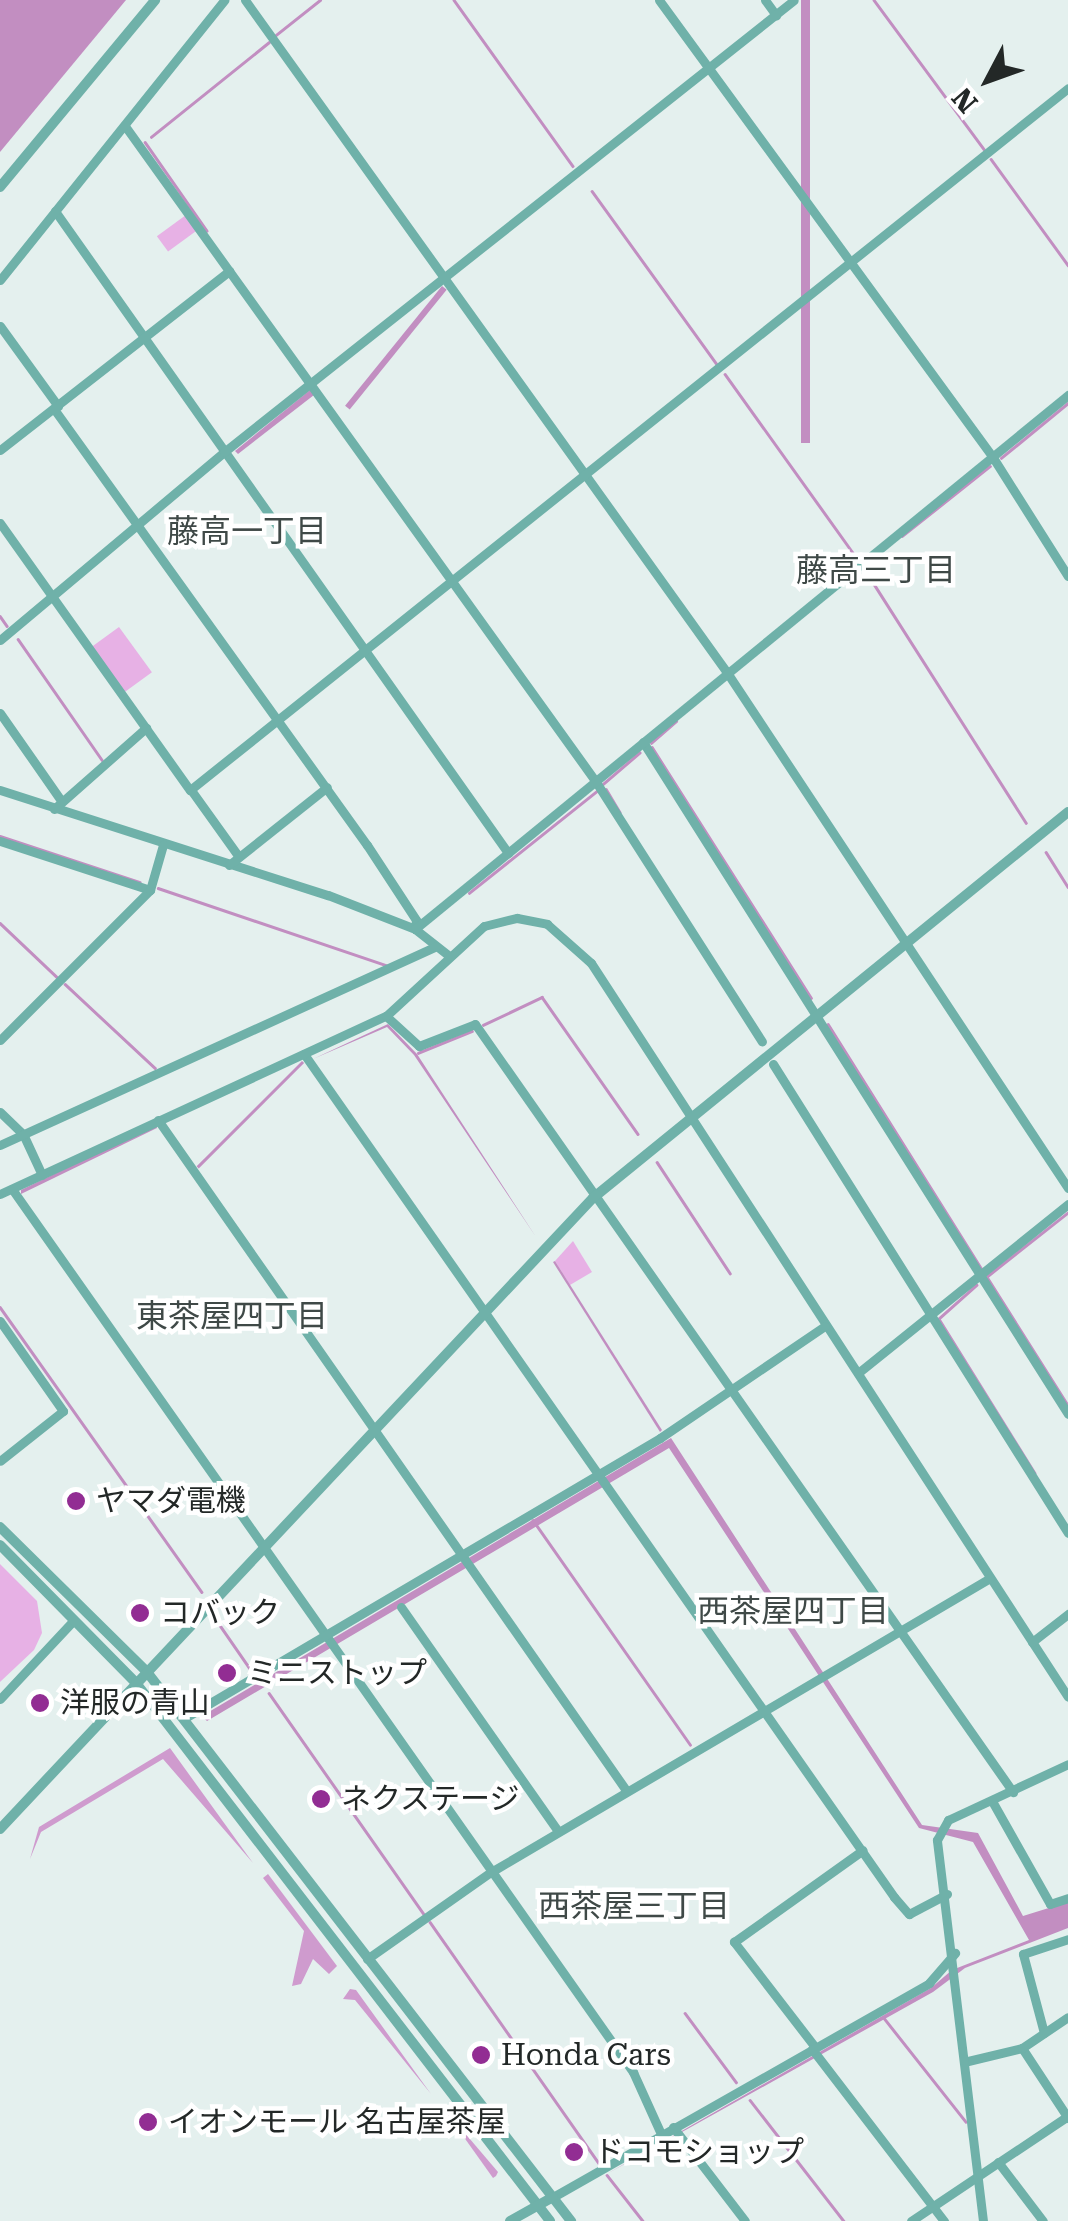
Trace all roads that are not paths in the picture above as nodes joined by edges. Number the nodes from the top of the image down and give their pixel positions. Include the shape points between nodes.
1 (154, 0) edge
2 (224, 0) edge
3 (245, 0) edge
4 (659, 0) edge
5 (765, 0) edge
6 (794, 0) edge
7 (776, 14) junction
8 (711, 72) junction
9 (1068, 88) edge
10 (126, 126) junction
11 (0, 187) edge
12 (55, 211) junction
13 (851, 263) junction
14 (229, 271) junction
15 (446, 277) junction
16 (0, 280) edge
17 (0, 326) edge
18 (145, 338) junction
19 (310, 383) junction
20 (1068, 394) edge
21 (56, 407) junction
22 (0, 450) edge
23 (224, 452) junction
24 (992, 456) junction
25 (586, 475) junction
26 (0, 523) edge
27 (142, 525) junction
28 (1068, 576) edge
29 (452, 582) junction
30 (52, 600) junction
31 (0, 640) edge
32 (365, 650) junction
33 (726, 672) junction
34 (0, 713) edge
35 (279, 719) junction
36 (146, 728) junction
37 (643, 742) junction
38 (596, 782) junction
39 (327, 787) junction
40 (0, 790) edge
41 (191, 790) junction
42 (57, 804) junction
43 (1068, 812) edge
44 (0, 841) edge
45 (163, 844) junction
46 (508, 853) junction
47 (239, 857) junction
48 (228, 865) junction
49 (150, 890) junction
50 (415, 928) junction
51 (908, 941) junction
52 (436, 946) junction
53 (448, 955) junction
54 (814, 1014) junction
55 (386, 1016) junction
56 (0, 1040) edge
57 (762, 1042) dead end
58 (304, 1054) junction
59 (773, 1064) dead end
60 (0, 1112) edge
61 (690, 1115) junction
62 (158, 1120) junction
63 (23, 1134) junction
64 (0, 1145) edge
65 (42, 1175) junction
66 (1068, 1188) edge
67 (12, 1189) junction
68 (0, 1194) edge
69 (592, 1198) junction
70 (1068, 1204) edge
71 (980, 1274) junction
72 (485, 1314) junction
73 (931, 1314) junction
74 (825, 1326) junction
75 (2, 1328) edge
76 (858, 1372) junction
77 (733, 1389) junction
78 (1068, 1414) edge
79 (374, 1431) junction
80 (0, 1461) edge
81 (603, 1480) junction
82 (0, 1528) edge
83 (1068, 1533) edge
84 (0, 1545) edge
85 (265, 1548) junction
86 (466, 1561) junction
87 (990, 1578) junction
88 (400, 1606) dead end
89 (1068, 1614) edge
90 (74, 1620) junction
91 (900, 1630) junction
92 (329, 1641) junction
93 (1032, 1642) junction
94 (147, 1672) junction
95 (136, 1683) junction
96 (1068, 1697) edge
97 (0, 1699) edge
98 (764, 1712) junction
99 (183, 1719) junction
100 (1066, 1769) edge
101 (626, 1790) junction
102 (1014, 1792) junction
103 (992, 1801) junction
104 (0, 1829) edge
105 (558, 1832) junction
106 (862, 1850) junction
107 (491, 1872) junction
108 (947, 1894) junction
109 (1068, 1898) edge
110 (1068, 1939) edge
111 (367, 1959) junction
112 (957, 1963) junction
113 (1067, 2018) edge
114 (1044, 2033) junction
115 (1022, 2048) junction
116 (815, 2051) junction
117 (968, 2061) junction
118 (1068, 2117) edge
119 (676, 2132) junction
120 (662, 2134) junction
121 (998, 2162) junction
122 (981, 2174) junction
123 (553, 2197) junction
124 (538, 2206) junction
125 (932, 2207) junction
126 (510, 2221) edge
127 (550, 2221) edge
128 (572, 2221) edge
129 (744, 2221) edge
130 (911, 2221) edge
131 (944, 2221) edge
132 (983, 2221) edge
133 (1043, 2221) edge

1 - 11 street
2 - 10 street
3 - 15 street
4 - 8 street
5 - 7 street
6 - 7 street
7 - 8 street
8 - 13 street
8 - 15 street
9 - 13 street
10 - 12 street
10 - 14 street
12 - 16 street
12 - 18 street
13 - 24 street
13 - 25 street
14 - 18 street
14 - 19 street
15 - 19 street
15 - 25 street
17 - 21 street
18 - 21 street
18 - 23 street
19 - 23 street
19 - 29 street
20 - 24 street
21 - 22 street
21 - 27 street
23 - 27 street
23 - 32 street
24 - 28 street
24 - 33 street
25 - 29 street
25 - 33 street
26 - 30 street
27 - 30 street
27 - 35 street
29 - 32 street
29 - 38 street
30 - 31 street
30 - 36 street
32 - 35 street
32 - 46 street
33 - 37 street
33 - 51 street
34 - 42 street
35 - 39 street
35 - 41 street
36 - 41 street
36 - 42 street
37 - 38 street
37 - 54 street
38 - 46 street
38 - 57 street
39 - 47 street
39 - 50 street via 416,920
40 - 42 street
41 - 47 street
42 - 45 street
43 - 51 street
44 - 49 street
45 - 48 street
45 - 49 street
46 - 50 street
47 - 48 street
48 - 50 street
49 - 56 street
50 - 52 street
51 - 54 street
51 - 66 street
52 - 53 street
52 - 63 street
53 - 55 street
53 - 61 street via 500,920 531,919 564,933 592,963
54 - 61 street
54 - 71 street
55 - 58 street
55 - 69 street via 419,1046 475,1024
58 - 62 street
58 - 72 street
59 - 73 street
60 - 63 street
61 - 69 street
61 - 74 street
62 - 65 street
62 - 79 street
63 - 64 street
63 - 65 street
65 - 67 street
67 - 68 street
67 - 85 street
69 - 72 street
69 - 77 street
70 - 71 street
71 - 73 street
71 - 78 street
72 - 79 street
72 - 81 street
73 - 76 street
73 - 83 street
74 - 76 street
74 - 77 street
75 - 80 street via 63,1411
76 - 87 street
77 - 81 street
77 - 91 street
79 - 85 street
79 - 86 street
81 - 86 street
81 - 98 street
82 - 94 street
84 - 90 street
85 - 92 street
85 - 94 street
86 - 92 street
86 - 101 street
87 - 91 street
87 - 93 street
88 - 105 street
89 - 93 street
90 - 95 street
90 - 97 street
91 - 98 street
91 - 102 street
92 - 99 street
92 - 107 street
93 - 96 street
94 - 95 street
94 - 99 street
95 - 104 street
95 - 124 street
98 - 101 street
98 - 106 street
99 - 111 street
100 - 102 street
101 - 105 street
102 - 103 street
103 - 108 street via 942,1826 938,1840
103 - 109 street via 1050,1904
105 - 107 street
106 - 108 street via 908,1914
106 - 116 street via 734,1942
107 - 111 street
107 - 120 street via 633,2072
108 - 112 street
110 - 114 street via 1023,1954
111 - 123 street
112 - 116 street
112 - 117 street
113 - 114 street
114 - 115 street
115 - 117 street
115 - 118 street
116 - 119 street
116 - 125 street
117 - 122 street
118 - 121 street
119 - 120 street
119 - 129 street
120 - 123 street
121 - 122 street
121 - 133 street
122 - 125 street
122 - 132 street
123 - 124 street
123 - 128 street
124 - 126 street
124 - 127 street
125 - 130 street
125 - 131 street

